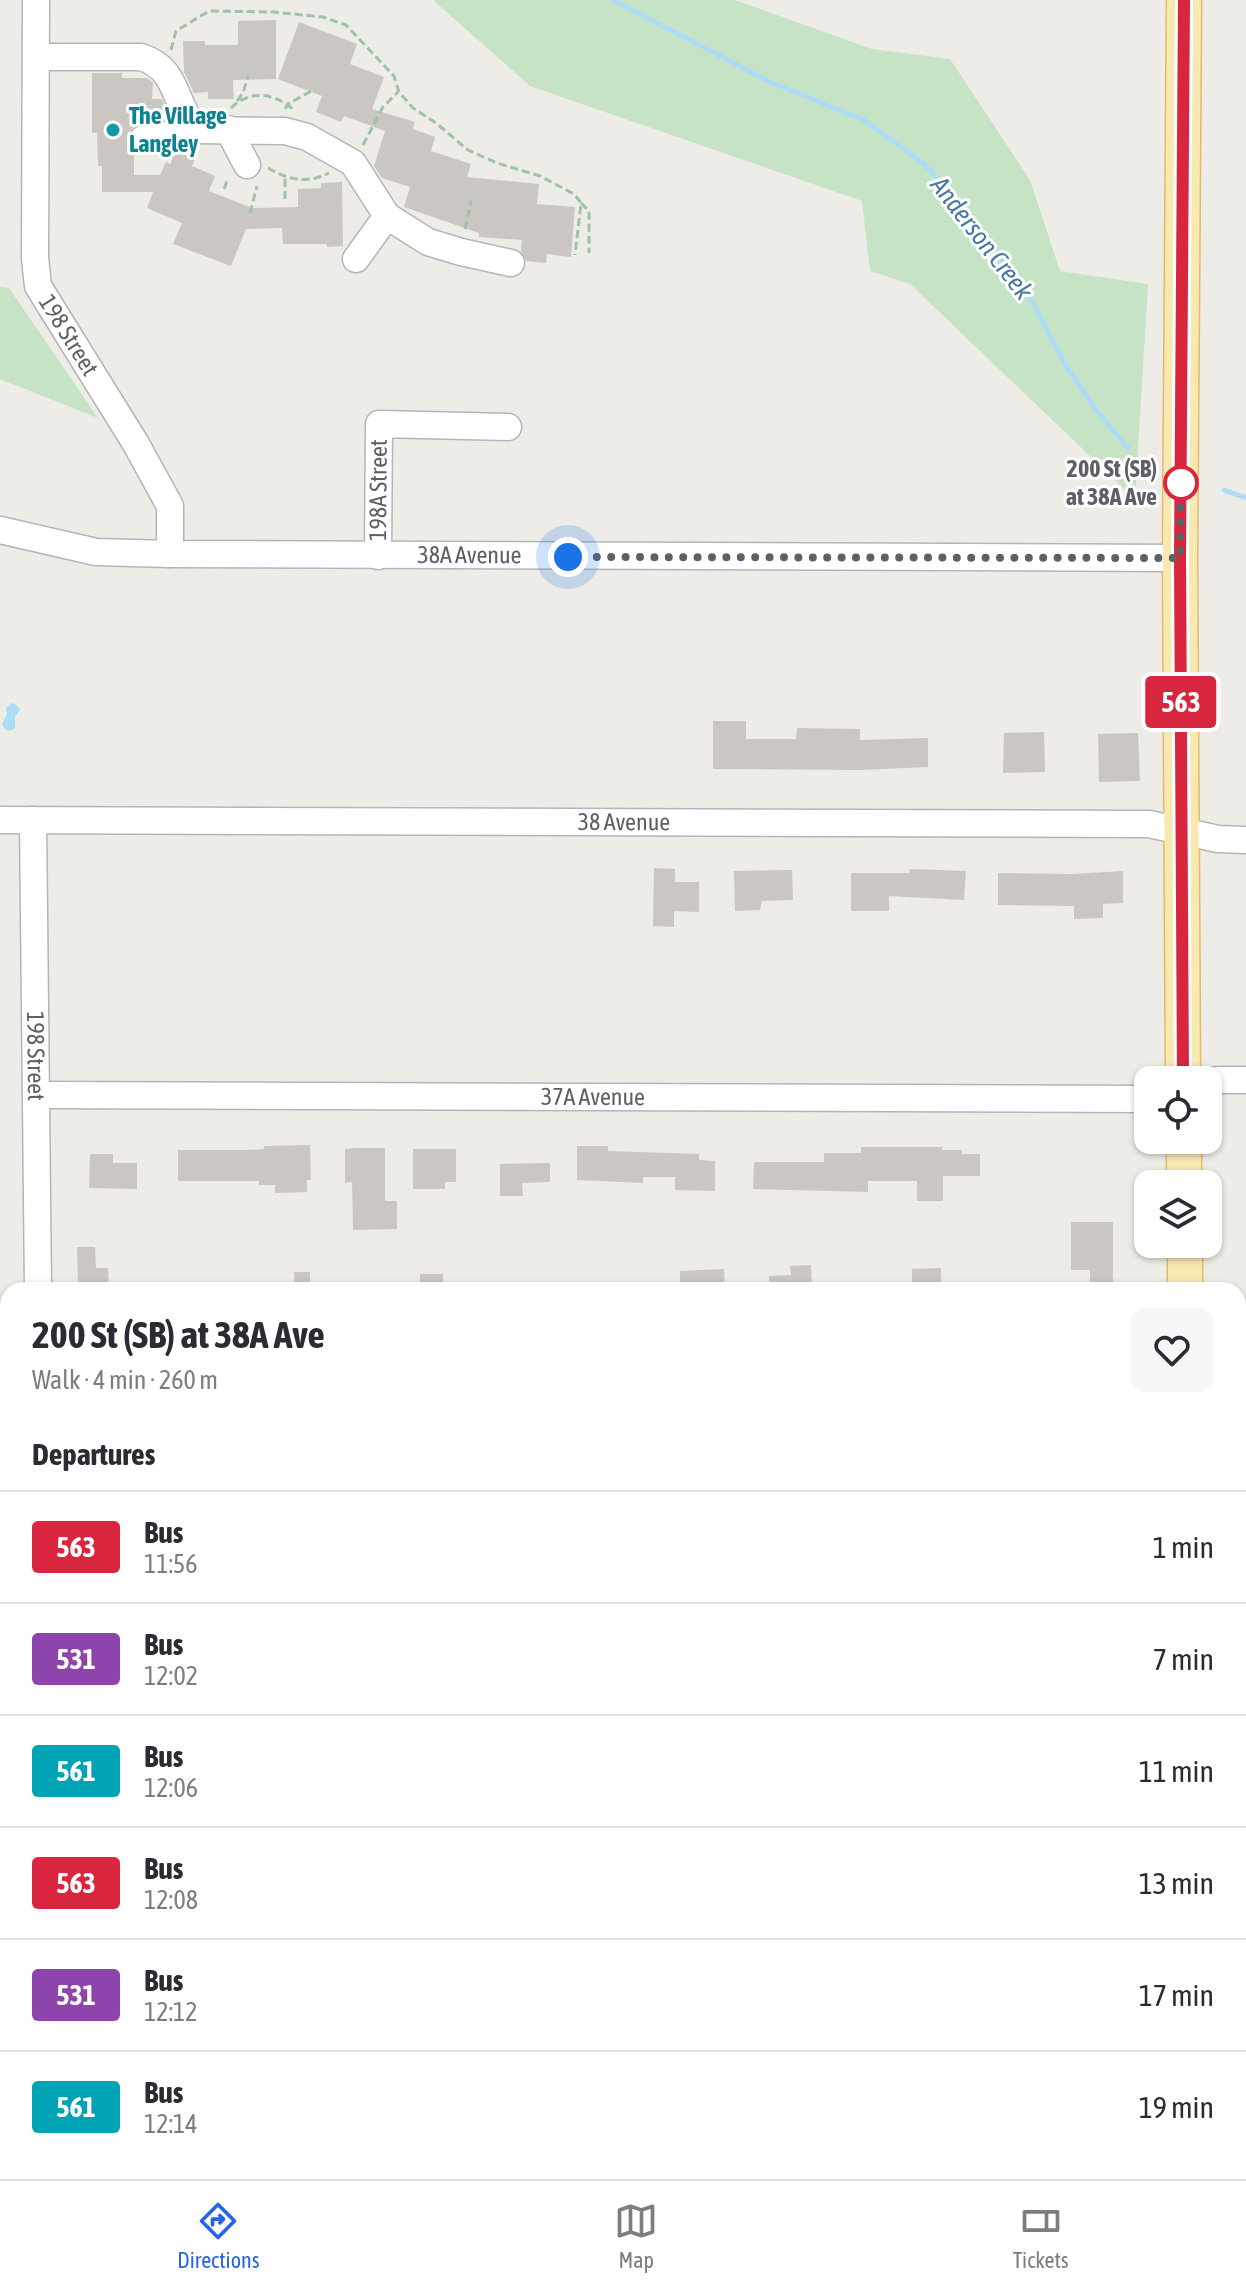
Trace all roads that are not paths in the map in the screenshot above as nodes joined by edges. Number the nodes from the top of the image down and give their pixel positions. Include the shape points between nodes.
1 (36, 0) edge
2 (1184, 0) edge
3 (36, 57) junction
4 (231, 116) junction
5 (196, 130) junction
6 (143, 139) dead end
7 (247, 165) road end
8 (387, 216) junction
9 (356, 259) dead end
10 (511, 263) dead end
11 (508, 427) dead end
12 (0, 530) edge
13 (170, 554) junction
14 (378, 556) junction
15 (1180, 558) junction
16 (0, 820) edge
17 (33, 820) junction
18 (1182, 832) junction
19 (1246, 840) edge
20 (1183, 1066) edge
21 (1222, 1080) edge
22 (1246, 1080) edge
23 (37, 1095) junction
24 (1134, 1099) edge
25 (1185, 1258) edge
26 (38, 1282) edge
27 (1185, 1282) edge

1 - 3 street, 198 Street
2 - 15 main road
3 - 5 street via 141,57 160,67
3 - 13 street, 198 Street via 38,286 170,506
4 - 5 street
4 - 7 street
4 - 8 street via 307,137 350,160
5 - 6 street
8 - 9 street
8 - 10 street via 428,242
11 - 14 street, 198A Street via 379,424
12 - 13 street, 38A Avenue via 96,552
13 - 14 street, 38A Avenue
14 - 15 street, 38A Avenue
15 - 18 main road
16 - 17 street, 38 Avenue
17 - 18 street, 38 Avenue via 1149,824
17 - 23 street, 198 Street
18 - 19 street, 38 Avenue
18 - 20 main road
21 - 22 street
23 - 24 street, 37A Avenue
23 - 26 street, 198 Street
25 - 27 main road

